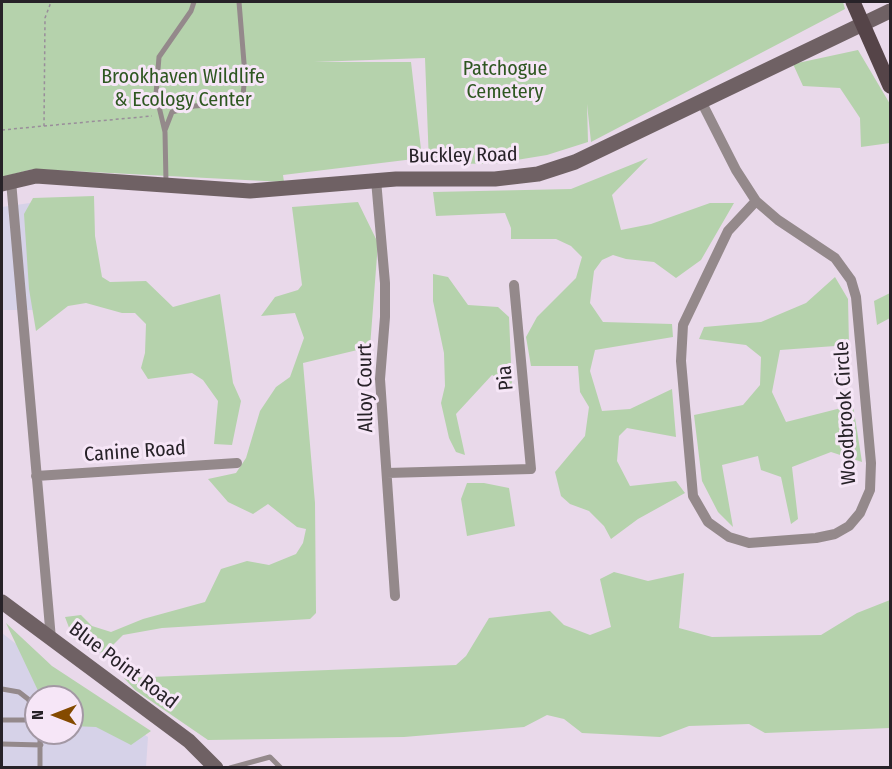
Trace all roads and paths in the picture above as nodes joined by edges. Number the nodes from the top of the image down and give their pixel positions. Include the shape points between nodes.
1 (51, 2) edge
2 (194, 2) edge
3 (239, 2) edge
4 (853, 2) edge
5 (891, 11) edge
6 (862, 24) junction
7 (891, 86) edge
8 (702, 103) junction
9 (162, 115) junction
10 (44, 126) junction
11 (2, 130) edge
12 (165, 132) junction
13 (376, 180) junction
14 (6, 182) edge
15 (166, 187) junction
16 (756, 201) junction
17 (514, 285) dead end
18 (237, 463) dead end
19 (387, 473) junction
20 (36, 476) junction
21 (395, 596) dead end
22 (2, 602) edge
23 (51, 639) junction
24 (2, 689) edge
25 (24, 696) edge
26 (2, 720) edge
27 (24, 720) edge
28 (2, 744) edge
29 (24, 744) edge
30 (40, 745) edge
31 (40, 768) edge
32 (216, 768) edge
33 (230, 768) edge
34 (281, 768) edge

1 - 10 path via 45,18
2 - 9 lane via 159,57 156,94
3 - 12 lane via 243,95 234,103 172,112
4 - 6 main road
5 - 6 street, Buckley Road
6 - 7 main road
6 - 8 street, Buckley Road
8 - 13 street, Buckley Road via 575,162 538,174
8 - 16 street, Woodbrook Circle
9 - 10 path
9 - 12 lane
10 - 11 path
12 - 15 lane
13 - 15 street, Buckley Road via 250,191
13 - 19 street, Alloy Court via 385,283 380,379
14 - 15 street, Buckley Road via 36,176
14 - 20 street
16 - 16 street, Woodbrook Circle via 835,258 851,280 856,297 870,490 860,513 836,534 749,543 729,537 708,522 693,496 681,361 683,325 728,231
17 - 19 street, Pia via 531,469
18 - 20 street, Canine Road
19 - 21 street, Alloy Court
20 - 23 street
22 - 23 street, Blue Point Road
23 - 32 street, Blue Point Road via 189,741
24 - 25 lane
26 - 27 lane
28 - 29 lane
30 - 31 lane
33 - 34 lane via 270,758

